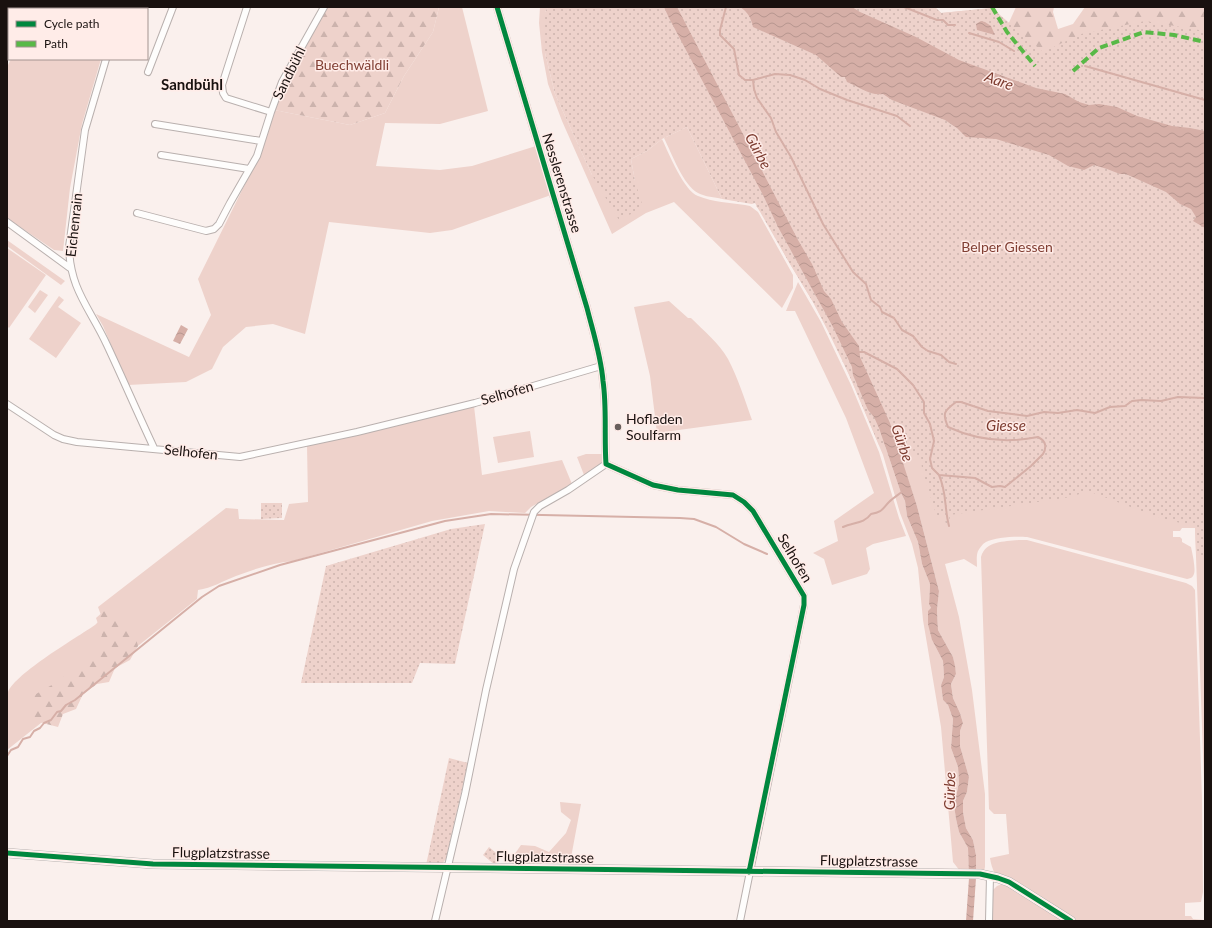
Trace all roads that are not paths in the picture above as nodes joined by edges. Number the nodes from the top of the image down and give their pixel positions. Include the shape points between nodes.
1 (173, 7) edge
2 (247, 7) edge
3 (324, 7) edge
4 (498, 7) edge
5 (106, 60) edge
6 (148, 72) dead end
7 (271, 112) junction
8 (154, 124) dead end
9 (261, 141) junction
10 (160, 155) dead end
11 (249, 169) junction
12 (137, 213) dead end
13 (7, 222) edge
14 (70, 268) junction
15 (601, 366) junction
16 (7, 404) edge
17 (154, 448) junction
18 (606, 464) junction
19 (7, 853) edge
20 (447, 869) junction
21 (749, 872) junction
22 (990, 876) junction
23 (435, 921) edge
24 (740, 921) edge
25 (989, 921) edge
26 (1071, 921) edge

1 - 6 street
2 - 7 street via 222,85 223,93 226,98
3 - 7 street, Sandbühl via 282,82
4 - 15 street, Nesslerenstrasse via 587,308
5 - 14 street, Eichenrain via 85,130 69,247
7 - 9 street, Sandbühl
8 - 9 street
9 - 11 street, Sandbühl via 257,156
10 - 11 street
11 - 12 street, Sandbühl via 214,229 206,231
13 - 14 street
14 - 17 street, Eichenrain via 78,293 107,345
15 - 17 street, Selhofen via 357,432 246,456
15 - 18 street via 606,411
16 - 17 street, Selhofen via 63,439
18 - 20 street via 534,512 514,569
18 - 21 street, Selhofen via 653,485 678,490 722,493 738,498 753,511 804,596
19 - 20 street, Flugplatzstrasse via 153,864
20 - 21 street, Flugplatzstrasse
20 - 23 street
21 - 22 street, Flugplatzstrasse
21 - 24 street, Selhofen
22 - 25 street
22 - 26 street, Flugplatzstrasse via 1009,882

